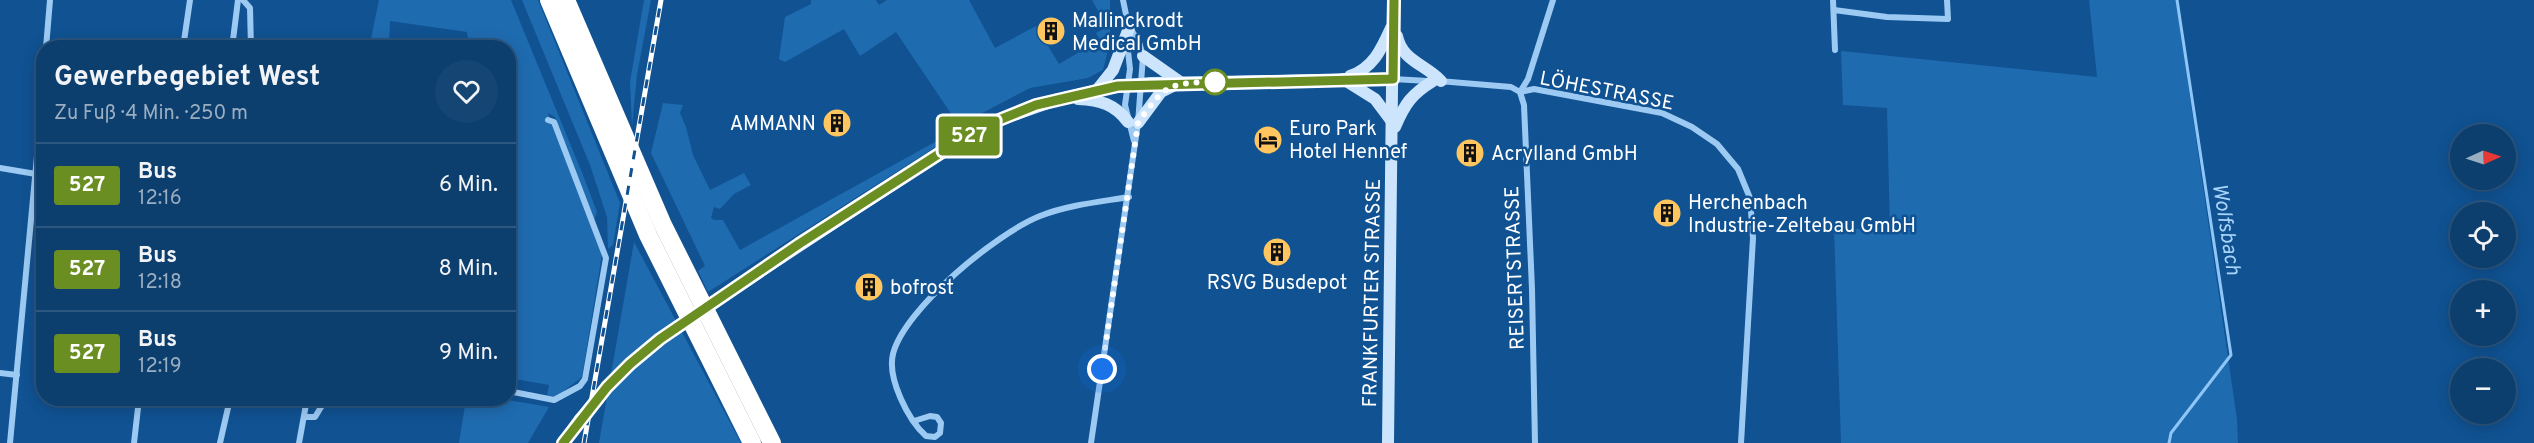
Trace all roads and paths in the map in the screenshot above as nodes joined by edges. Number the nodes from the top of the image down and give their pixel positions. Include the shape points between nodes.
1 (50, 0) edge
2 (190, 0) edge
3 (238, 0) edge
4 (243, 0) edge
5 (549, 0) edge
6 (566, 0) edge
7 (1123, 0) edge
8 (1394, 0) edge
9 (1553, 0) edge
10 (1833, 0) edge
11 (1947, 0) edge
12 (1834, 10) junction
13 (1394, 23) junction
14 (1129, 28) junction
15 (47, 40) edge
16 (184, 40) edge
17 (233, 40) edge
18 (251, 40) edge
19 (1835, 50) dead end
20 (1143, 56) junction
21 (1343, 79) junction
22 (1393, 79) junction
23 (1437, 81) junction
24 (1181, 82) junction
25 (1142, 84) junction
26 (1128, 85) junction
27 (1097, 90) junction
28 (1520, 92) junction
29 (1059, 99) junction
30 (548, 120) dead end
31 (1133, 123) junction
32 (1393, 128) junction
33 (0, 168) edge
34 (36, 174) joint
35 (1129, 197) junction
36 (0, 373) edge
37 (17, 375) junction
38 (516, 392) edge
39 (138, 406) edge
40 (228, 406) edge
41 (306, 406) edge
42 (322, 406) edge
43 (304, 417) junction
44 (914, 421) dead end
45 (10, 443) edge
46 (134, 443) edge
47 (220, 443) edge
48 (298, 443) edge
49 (562, 443) edge
50 (752, 443) edge
51 (772, 443) edge
52 (1091, 443) edge
53 (1388, 443) edge
54 (1535, 443) edge
55 (1741, 443) edge

1 - 15 street
2 - 16 street
3 - 17 street
4 - 18 street via 250,8
5 - 50 highway via 648,235
6 - 51 highway via 663,225
7 - 14 street
8 - 13 main road, FRANKFURTER STRASSE
9 - 28 street via 1528,79
10 - 12 street
11 - 12 street via 1948,19
12 - 19 street
13 - 21 main road via 1377,58 1361,72
13 - 22 main road, FRANKFURTER STRASSE
13 - 23 main road via 1398,44 1406,56 1429,68
14 - 20 street
14 - 26 street
14 - 27 main road via 1113,70
20 - 24 main road
20 - 25 street
21 - 22 main road
21 - 24 main road
21 - 32 main road via 1375,99
22 - 23 street, LÖHESTRASSE
22 - 32 main road, FRANKFURTER STRASSE
23 - 28 street, LÖHESTRASSE via 1511,87
23 - 32 main road via 1416,92
24 - 25 main road
24 - 31 main road via 1161,92
25 - 26 main road
25 - 31 street
26 - 27 main road
26 - 31 street via 1125,105
27 - 29 main road
28 - 54 street, REISERTSTRASSE via 1529,209
28 - 55 street, LÖHESTRASSE via 1534,89 1662,113 1717,144 1738,169 1750,198 1753,238
29 - 31 main road via 1097,100 1120,111
29 - 49 main road, bridge via 1021,111 972,134 660,339 607,387
30 - 38 street via 554,122 606,258 585,379 554,400
31 - 35 street
32 - 53 main road, FRANKFURTER STRASSE
33 - 34 street
34 - 37 street
35 - 44 street via 1038,217 970,259 919,310 905,327 892,365 897,391
35 - 52 street
36 - 37 street
37 - 45 street
39 - 46 street
40 - 47 street
41 - 43 street
42 - 43 street via 315,417
43 - 48 street

